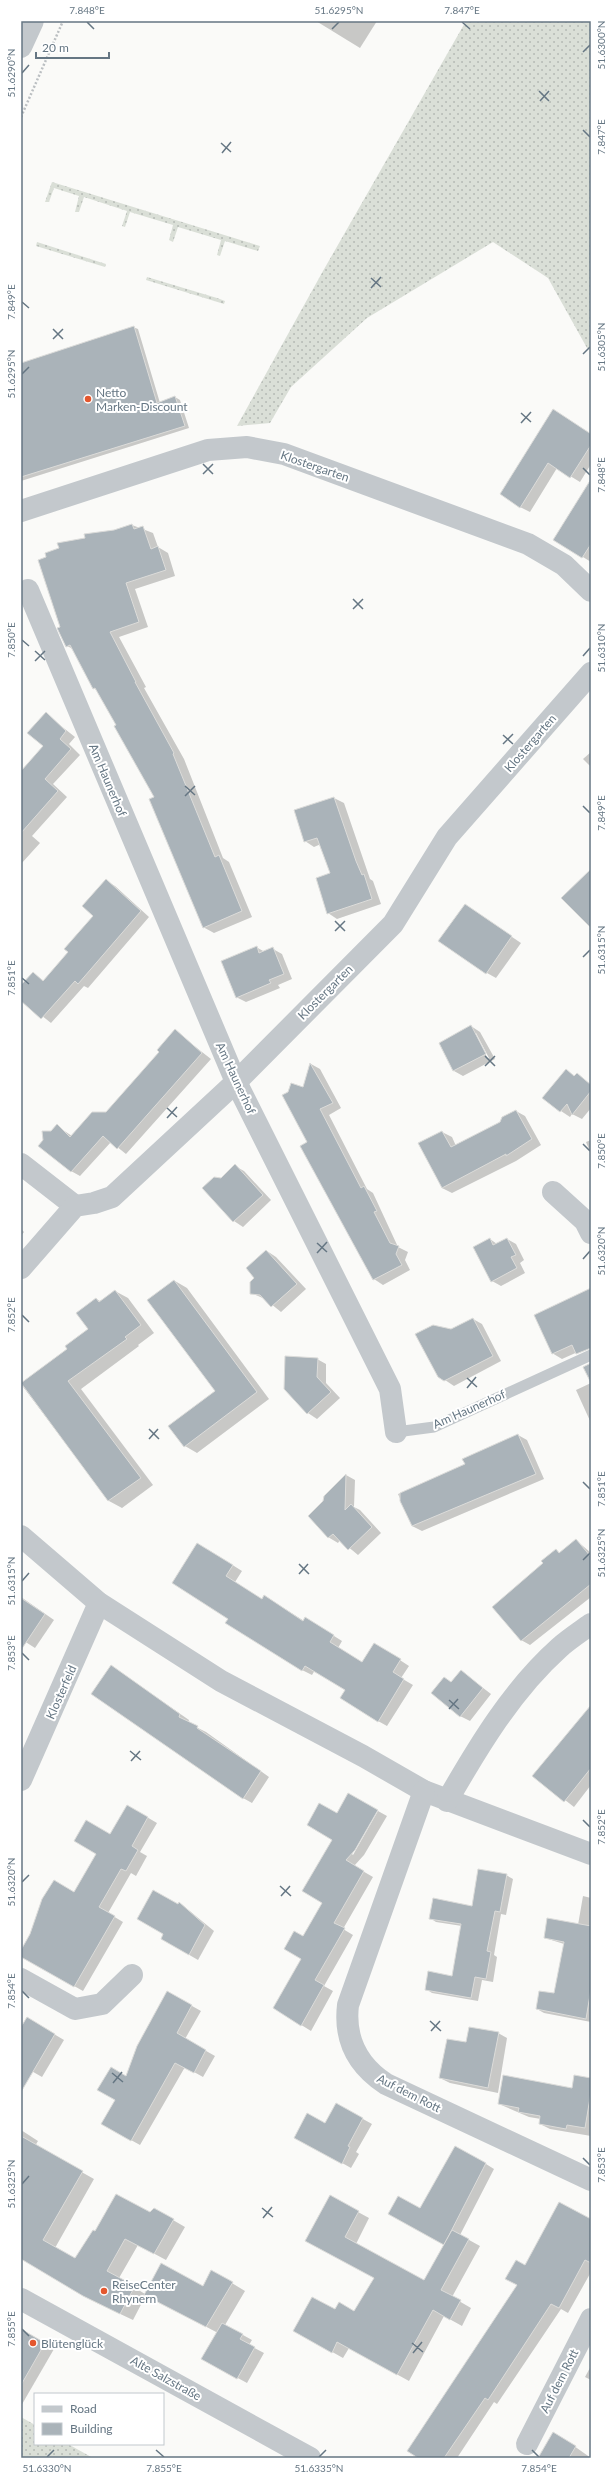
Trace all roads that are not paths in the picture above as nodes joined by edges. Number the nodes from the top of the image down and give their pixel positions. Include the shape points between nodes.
1 (33, 21) edge
2 (21, 48) edge
3 (21, 511) edge
4 (28, 590) dead end
5 (591, 591) edge
6 (591, 673) edge
7 (236, 1082) junction
8 (21, 1164) edge
9 (553, 1192) dead end
10 (75, 1206) junction
11 (591, 1233) edge
12 (21, 1268) edge
13 (591, 1355) edge
14 (396, 1432) joint
15 (21, 1536) edge
16 (99, 1603) junction
17 (591, 1624) edge
18 (21, 1780) edge
19 (424, 1791) junction
20 (447, 1801) junction
21 (591, 1854) edge
22 (132, 1975) dead end
23 (21, 1979) edge
24 (591, 2180) edge
25 (21, 2299) edge
26 (591, 2319) edge
27 (527, 2444) dead end
28 (310, 2458) edge

1 - 2 street
3 - 5 street, Klostergarten via 208,450 247,447 284,454 528,544 564,565
4 - 7 street, Am Haunerhof
6 - 7 street, Klostergarten via 447,837 392,924
7 - 10 street, Klostergarten via 112,1197 94,1204
7 - 14 street, Am Haunerhof via 390,1389
8 - 10 street
9 - 11 street via 585,1221
10 - 12 street
13 - 14 lane, Am Haunerhof via 434,1426
15 - 16 street
16 - 18 street, Klosterfeld
16 - 19 street via 221,1681
17 - 20 street via 559,1648 527,1681 477,1748
19 - 20 street
19 - 24 street, Auf dem Rott via 348,2005 347,2029 355,2053 368,2070 386,2084
20 - 21 street
22 - 23 street via 102,2004 75,2009
25 - 28 street, Alte Salzstraße
26 - 27 street, Auf dem Rott

